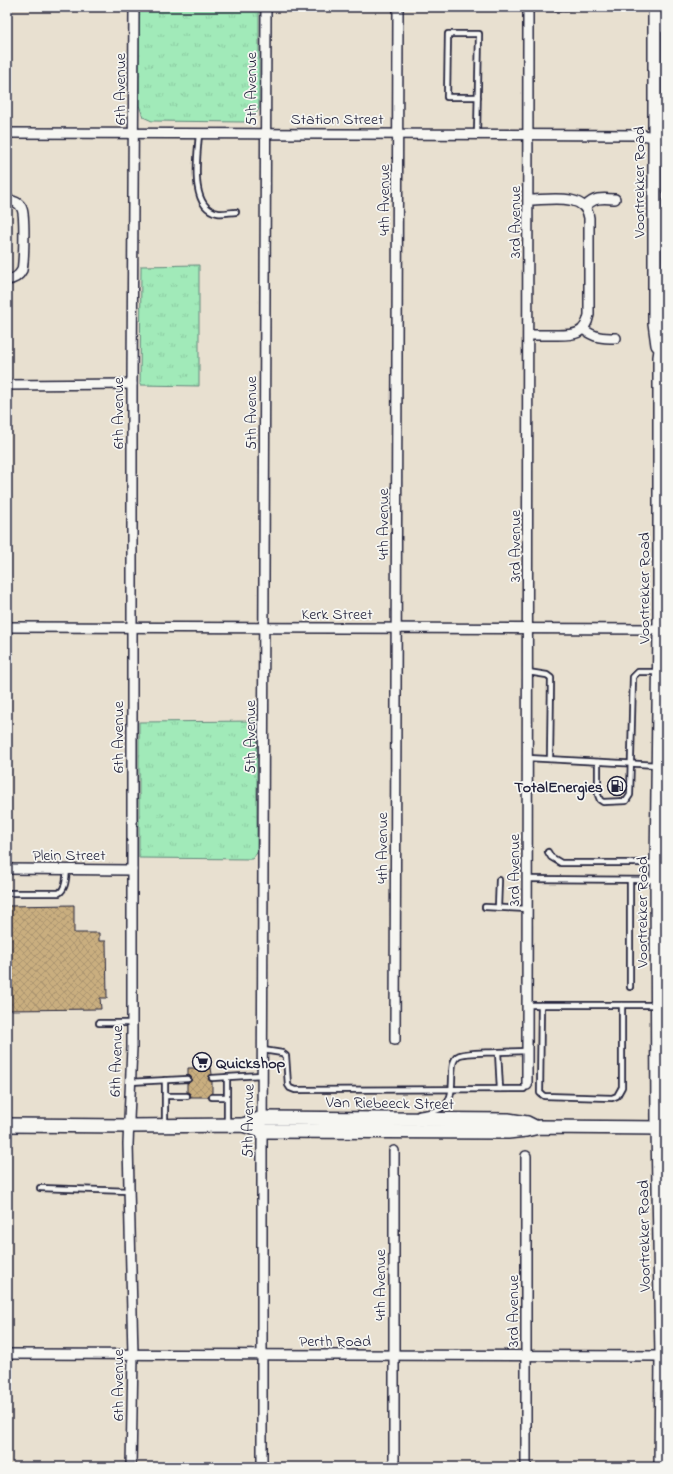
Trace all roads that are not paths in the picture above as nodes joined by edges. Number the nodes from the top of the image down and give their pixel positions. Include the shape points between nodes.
1 (134, 7) edge
2 (266, 7) edge
3 (398, 7) edge
4 (568, 7) edge
5 (655, 7) edge
6 (528, 8) edge
7 (666, 20) edge
8 (666, 27) edge
9 (478, 97) junction
10 (7, 133) edge
11 (134, 133) junction
12 (199, 133) junction
13 (265, 134) junction
14 (398, 134) junction
15 (477, 134) junction
16 (529, 134) junction
17 (660, 137) edge
18 (615, 199) dead end
19 (7, 200) edge
20 (529, 200) junction
21 (585, 207) junction
22 (236, 212) dead end
23 (7, 280) edge
24 (666, 316) edge
25 (583, 329) junction
26 (529, 335) junction
27 (616, 338) dead end
28 (660, 357) junction
29 (132, 384) junction
30 (663, 384) edge
31 (7, 385) edge
32 (7, 627) edge
33 (132, 628) junction
34 (264, 628) junction
35 (396, 628) junction
36 (528, 629) junction
37 (663, 629) edge
38 (528, 672) junction
39 (660, 672) junction
40 (663, 698) edge
41 (528, 758) junction
42 (550, 759) junction
43 (598, 762) junction
44 (630, 764) junction
45 (659, 765) junction
46 (548, 852) dead end
47 (7, 869) edge
48 (67, 869) junction
49 (132, 870) junction
50 (660, 870) edge
51 (528, 879) junction
52 (499, 880) dead end
53 (630, 880) junction
54 (7, 893) edge
55 (485, 907) dead end
56 (498, 908) junction
57 (528, 909) junction
58 (630, 987) dead end
59 (661, 998) edge
60 (527, 1005) junction
61 (541, 1005) junction
62 (622, 1005) junction
63 (99, 1023) dead end
64 (132, 1023) junction
65 (395, 1040) dead end
66 (263, 1050) junction
67 (527, 1051) junction
68 (498, 1052) junction
69 (263, 1075) junction
70 (227, 1077) junction
71 (212, 1078) dead end
72 (188, 1079) dead end
73 (165, 1080) junction
74 (129, 1082) junction
75 (527, 1085) joint
76 (452, 1088) junction
77 (500, 1090) junction
78 (165, 1096) junction
79 (187, 1096) dead end
80 (212, 1097) dead end
81 (227, 1097) junction
82 (262, 1118) junction
83 (403, 1119) junction
84 (7, 1125) edge
85 (165, 1125) junction
86 (227, 1125) junction
87 (243, 1125) junction
88 (128, 1126) junction
89 (536, 1128) junction
90 (662, 1128) edge
91 (262, 1131) junction
92 (394, 1152) dead end
93 (526, 1156) dead end
94 (40, 1188) dead end
95 (129, 1191) junction
96 (7, 1354) edge
97 (132, 1355) junction
98 (263, 1355) junction
99 (394, 1355) junction
100 (527, 1355) junction
101 (662, 1356) junction
102 (131, 1467) edge
103 (262, 1467) edge
104 (394, 1467) edge
105 (526, 1467) edge
106 (661, 1467) edge

1 - 11 street, 6th Avenue
2 - 13 street, 5th Avenue
3 - 14 street, 4th Avenue
4 - 6 lane
5 - 17 main road, Voortrekker Road
6 - 16 street, 3rd Avenue
7 - 8 main road
9 - 9 lane via 447,97 448,34 479,34
9 - 15 lane
10 - 11 street, Station Street
11 - 12 street, Station Street
11 - 29 street, 6th Avenue
12 - 13 street, Station Street
12 - 22 lane via 198,194 213,211
13 - 14 street, Station Street
13 - 34 street, 5th Avenue
14 - 15 street, Station Street
14 - 35 street, 4th Avenue
15 - 16 street, Station Street
16 - 17 street, Station Street
16 - 20 street, 3rd Avenue
17 - 28 main road, Voortrekker Road via 655,323
18 - 21 street via 595,199
19 - 23 street via 18,204 23,213 22,270 14,279
20 - 21 street via 572,200
20 - 26 street, 3rd Avenue
21 - 25 street via 589,218 589,315
24 - 28 main road, Voortrekker Road
25 - 26 street via 573,335
25 - 27 street via 600,338
26 - 36 street, 3rd Avenue
28 - 30 main road, Voortrekker Road
29 - 31 street
29 - 33 street, 6th Avenue
30 - 37 main road, Voortrekker Road
32 - 33 street, Kerk Street
33 - 34 street, Kerk Street
33 - 49 street, 6th Avenue
34 - 35 street, Kerk Street
34 - 66 street, 5th Avenue
35 - 36 street, Kerk Street
35 - 65 street, 4th Avenue
36 - 37 street, Kerk Street
36 - 38 street, 3rd Avenue
37 - 39 main road, Voortrekker Road
38 - 41 street, 3rd Avenue
38 - 42 lane via 551,678
39 - 40 main road, Voortrekker Road
39 - 44 lane via 638,672 633,676
40 - 45 main road, Voortrekker Road
41 - 42 lane
41 - 51 street, 3rd Avenue
42 - 43 lane
43 - 44 lane
43 - 44 lane via 599,798 603,802 624,802 628,799
44 - 45 lane
45 - 50 main road, Voortrekker Road
46 - 50 lane via 561,863
47 - 48 street, Plein Street
48 - 49 street, Plein Street
48 - 54 lane via 62,892
49 - 64 street, 6th Avenue
50 - 53 lane
50 - 59 main road, Voortrekker Road
51 - 53 lane
51 - 57 street, 3rd Avenue
52 - 56 lane
53 - 58 lane
55 - 56 lane
56 - 57 lane
57 - 60 street, 3rd Avenue
59 - 62 lane
59 - 90 main road, Voortrekker Road
60 - 61 lane
60 - 67 street, 3rd Avenue
61 - 62 lane
61 - 62 lane via 540,1093 544,1096 612,1098 617,1096 622,1088
63 - 64 lane
64 - 74 street, 6th Avenue
66 - 69 street, 5th Avenue
66 - 76 lane via 286,1056 288,1085 295,1090
67 - 68 lane
67 - 75 street, 3rd Avenue
68 - 76 lane via 458,1055 453,1062
68 - 77 lane
69 - 70 lane
69 - 82 street, 5th Avenue
70 - 71 lane
70 - 81 lane
72 - 73 lane
73 - 74 lane
73 - 78 lane
74 - 88 street, 6th Avenue
75 - 77 lane via 524,1089
76 - 77 lane
76 - 83 lane via 447,1103 440,1109
78 - 79 lane
78 - 85 lane
80 - 81 lane
81 - 86 lane
82 - 83 main road, Van Riebeeck Street
82 - 87 main road, Van Riebeeck Street
82 - 91 street, 5th Avenue
83 - 89 main road, Van Riebeeck Street via 508,1120 527,1123
84 - 88 main road, Van Riebeeck Street
85 - 86 main road, Van Riebeeck Street
85 - 88 main road, Van Riebeeck Street
86 - 87 main road, Van Riebeeck Street
87 - 91 main road, Van Riebeeck Street
88 - 95 street, 6th Avenue
89 - 90 main road, Van Riebeeck Street
89 - 91 main road, Van Riebeeck Street via 508,1132
90 - 101 main road, Voortrekker Road
91 - 98 street, 5th Avenue
92 - 99 street, 4th Avenue
93 - 100 street, 3rd Avenue
94 - 95 lane
95 - 97 street, 6th Avenue
96 - 97 street, Perth Road
97 - 98 street, Perth Road
97 - 102 street, 6th Avenue
98 - 99 street, Perth Road
98 - 103 street, 5th Avenue
99 - 100 street, Perth Road
99 - 104 street, 4th Avenue
100 - 101 street, Perth Road
100 - 105 street, 3rd Avenue
101 - 106 main road, Voortrekker Road

